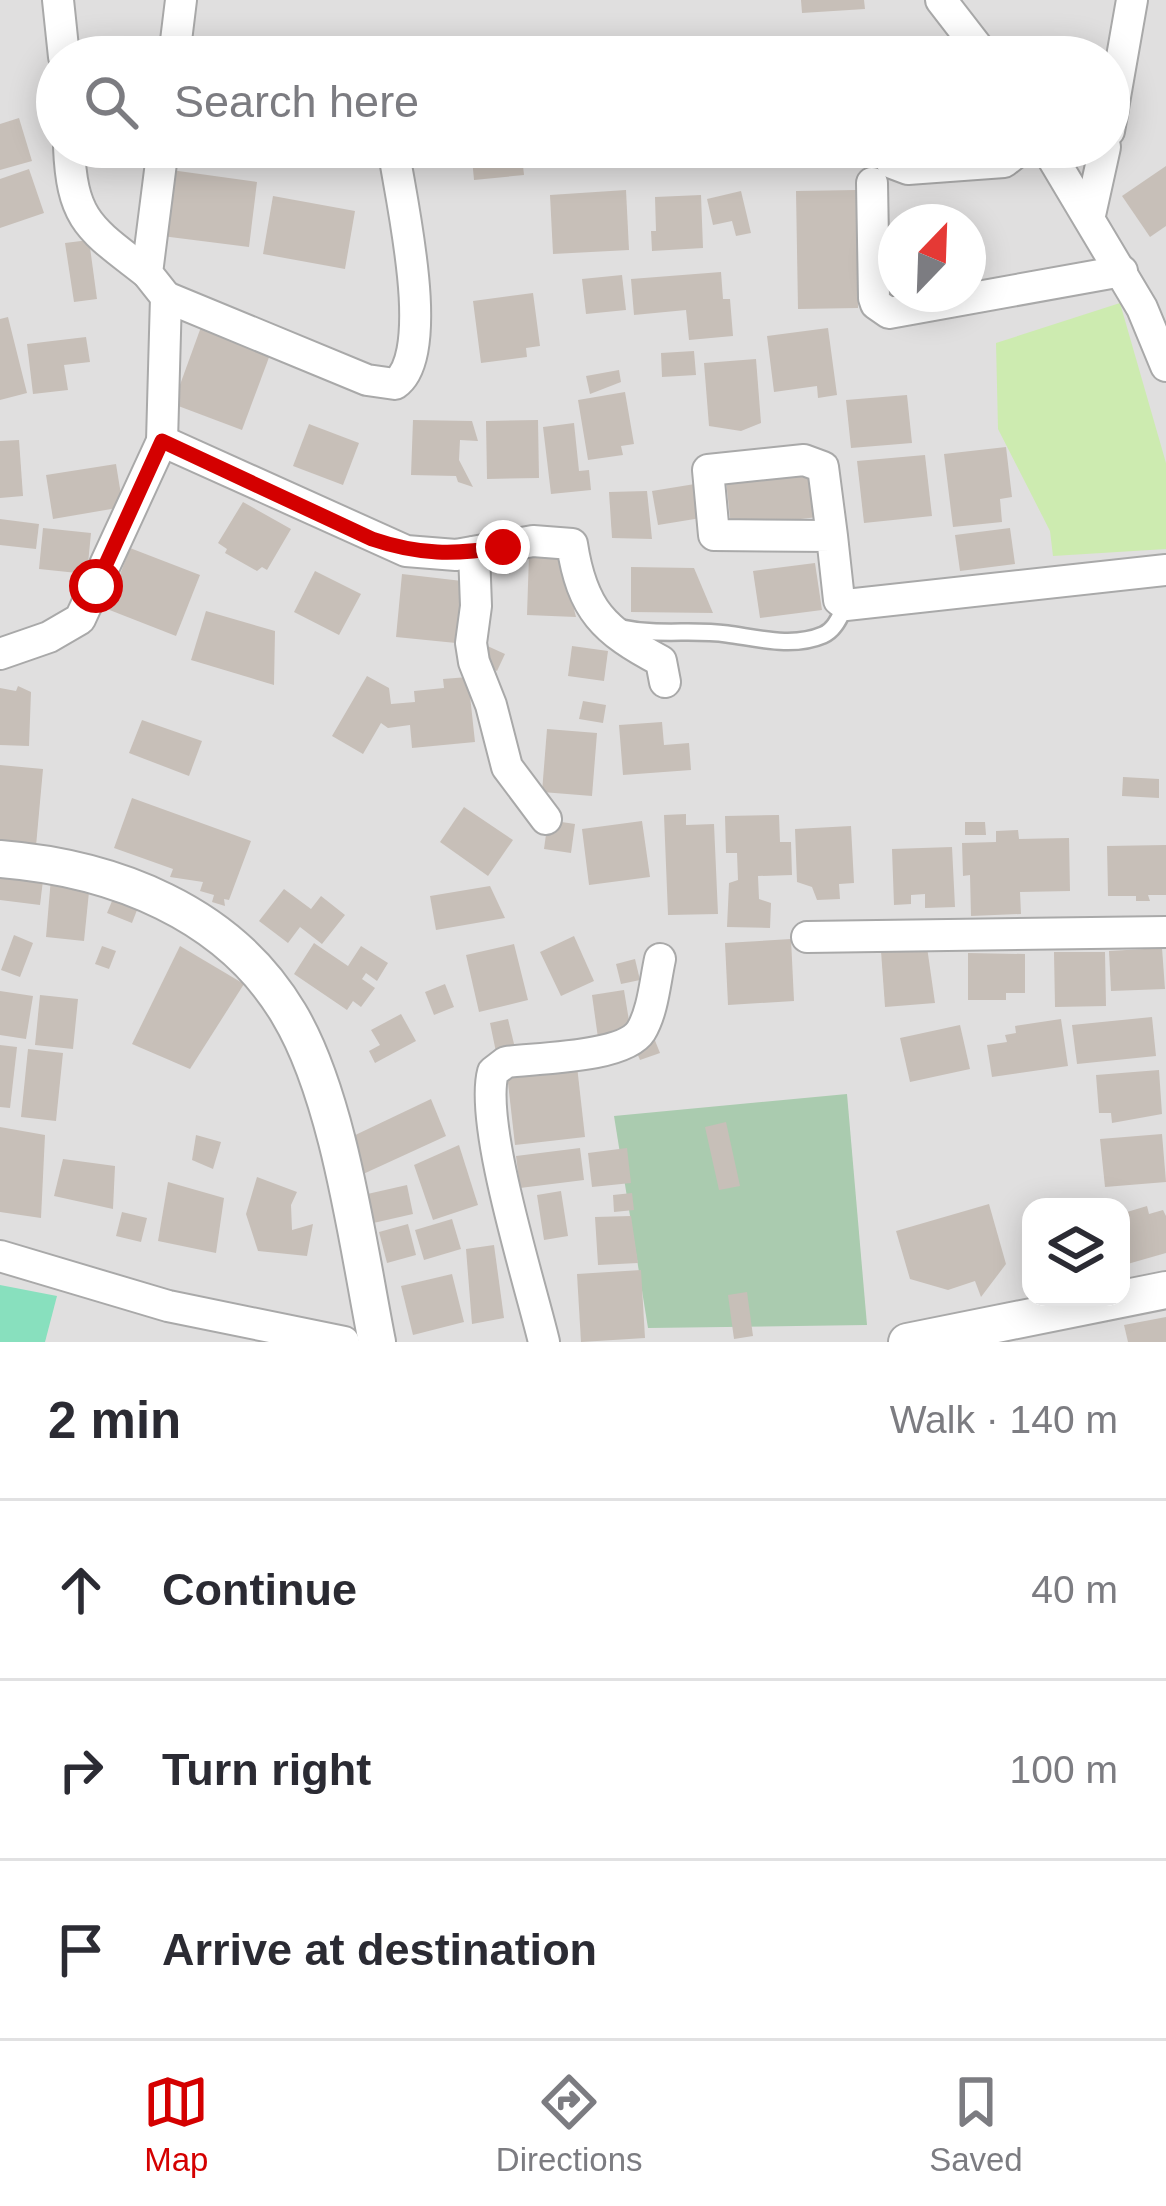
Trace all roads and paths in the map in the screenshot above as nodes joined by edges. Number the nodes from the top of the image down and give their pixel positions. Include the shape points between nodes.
1 (58, 0) edge
2 (182, 0) edge
3 (941, 0) edge
4 (1132, 0) edge
5 (62, 36) edge
6 (177, 36) edge
7 (969, 36) edge
8 (1126, 36) edge
9 (70, 168) edge
10 (162, 168) edge
11 (396, 168) edge
12 (1060, 168) edge
13 (1101, 168) edge
14 (872, 183) dead end
15 (1090, 215) junction
16 (1122, 272) junction
17 (156, 285) junction
18 (1154, 314) edge
19 (1166, 366) edge
20 (162, 441) junction
21 (832, 536) dead end
22 (474, 552) junction
23 (1166, 570) edge
24 (846, 605) junction
25 (602, 623) junction
26 (0, 654) edge
27 (665, 682) dead end
28 (546, 819) dead end
29 (0, 859) edge
30 (1166, 932) edge
31 (807, 937) dead end
32 (660, 959) dead end
33 (0, 1256) edge
34 (1166, 1290) edge
35 (984, 1335) edge
36 (344, 1342) edge
37 (376, 1342) edge
38 (544, 1342) edge
39 (907, 1342) edge

1 - 5 street
2 - 6 street
3 - 7 street
4 - 8 street
9 - 17 street via 76,206
10 - 17 street
11 - 17 street via 416,318 409,368 395,384 367,380
12 - 15 street
13 - 15 street
14 - 16 street via 874,298 890,313
15 - 16 street
16 - 18 street
17 - 20 street
18 - 19 street
20 - 22 street via 372,539 430,554
20 - 26 street via 80,619
21 - 24 street
22 - 25 street via 572,544 576,573
22 - 28 street via 474,662 507,767
23 - 24 street
24 - 25 lane via 824,635 770,641
25 - 27 street via 661,662
29 - 37 street via 134,887 185,911 259,972 315,1071
30 - 31 street
32 - 38 street via 635,1039 506,1062 491,1081 500,1164
33 - 36 street via 168,1306
34 - 35 street
35 - 39 street

